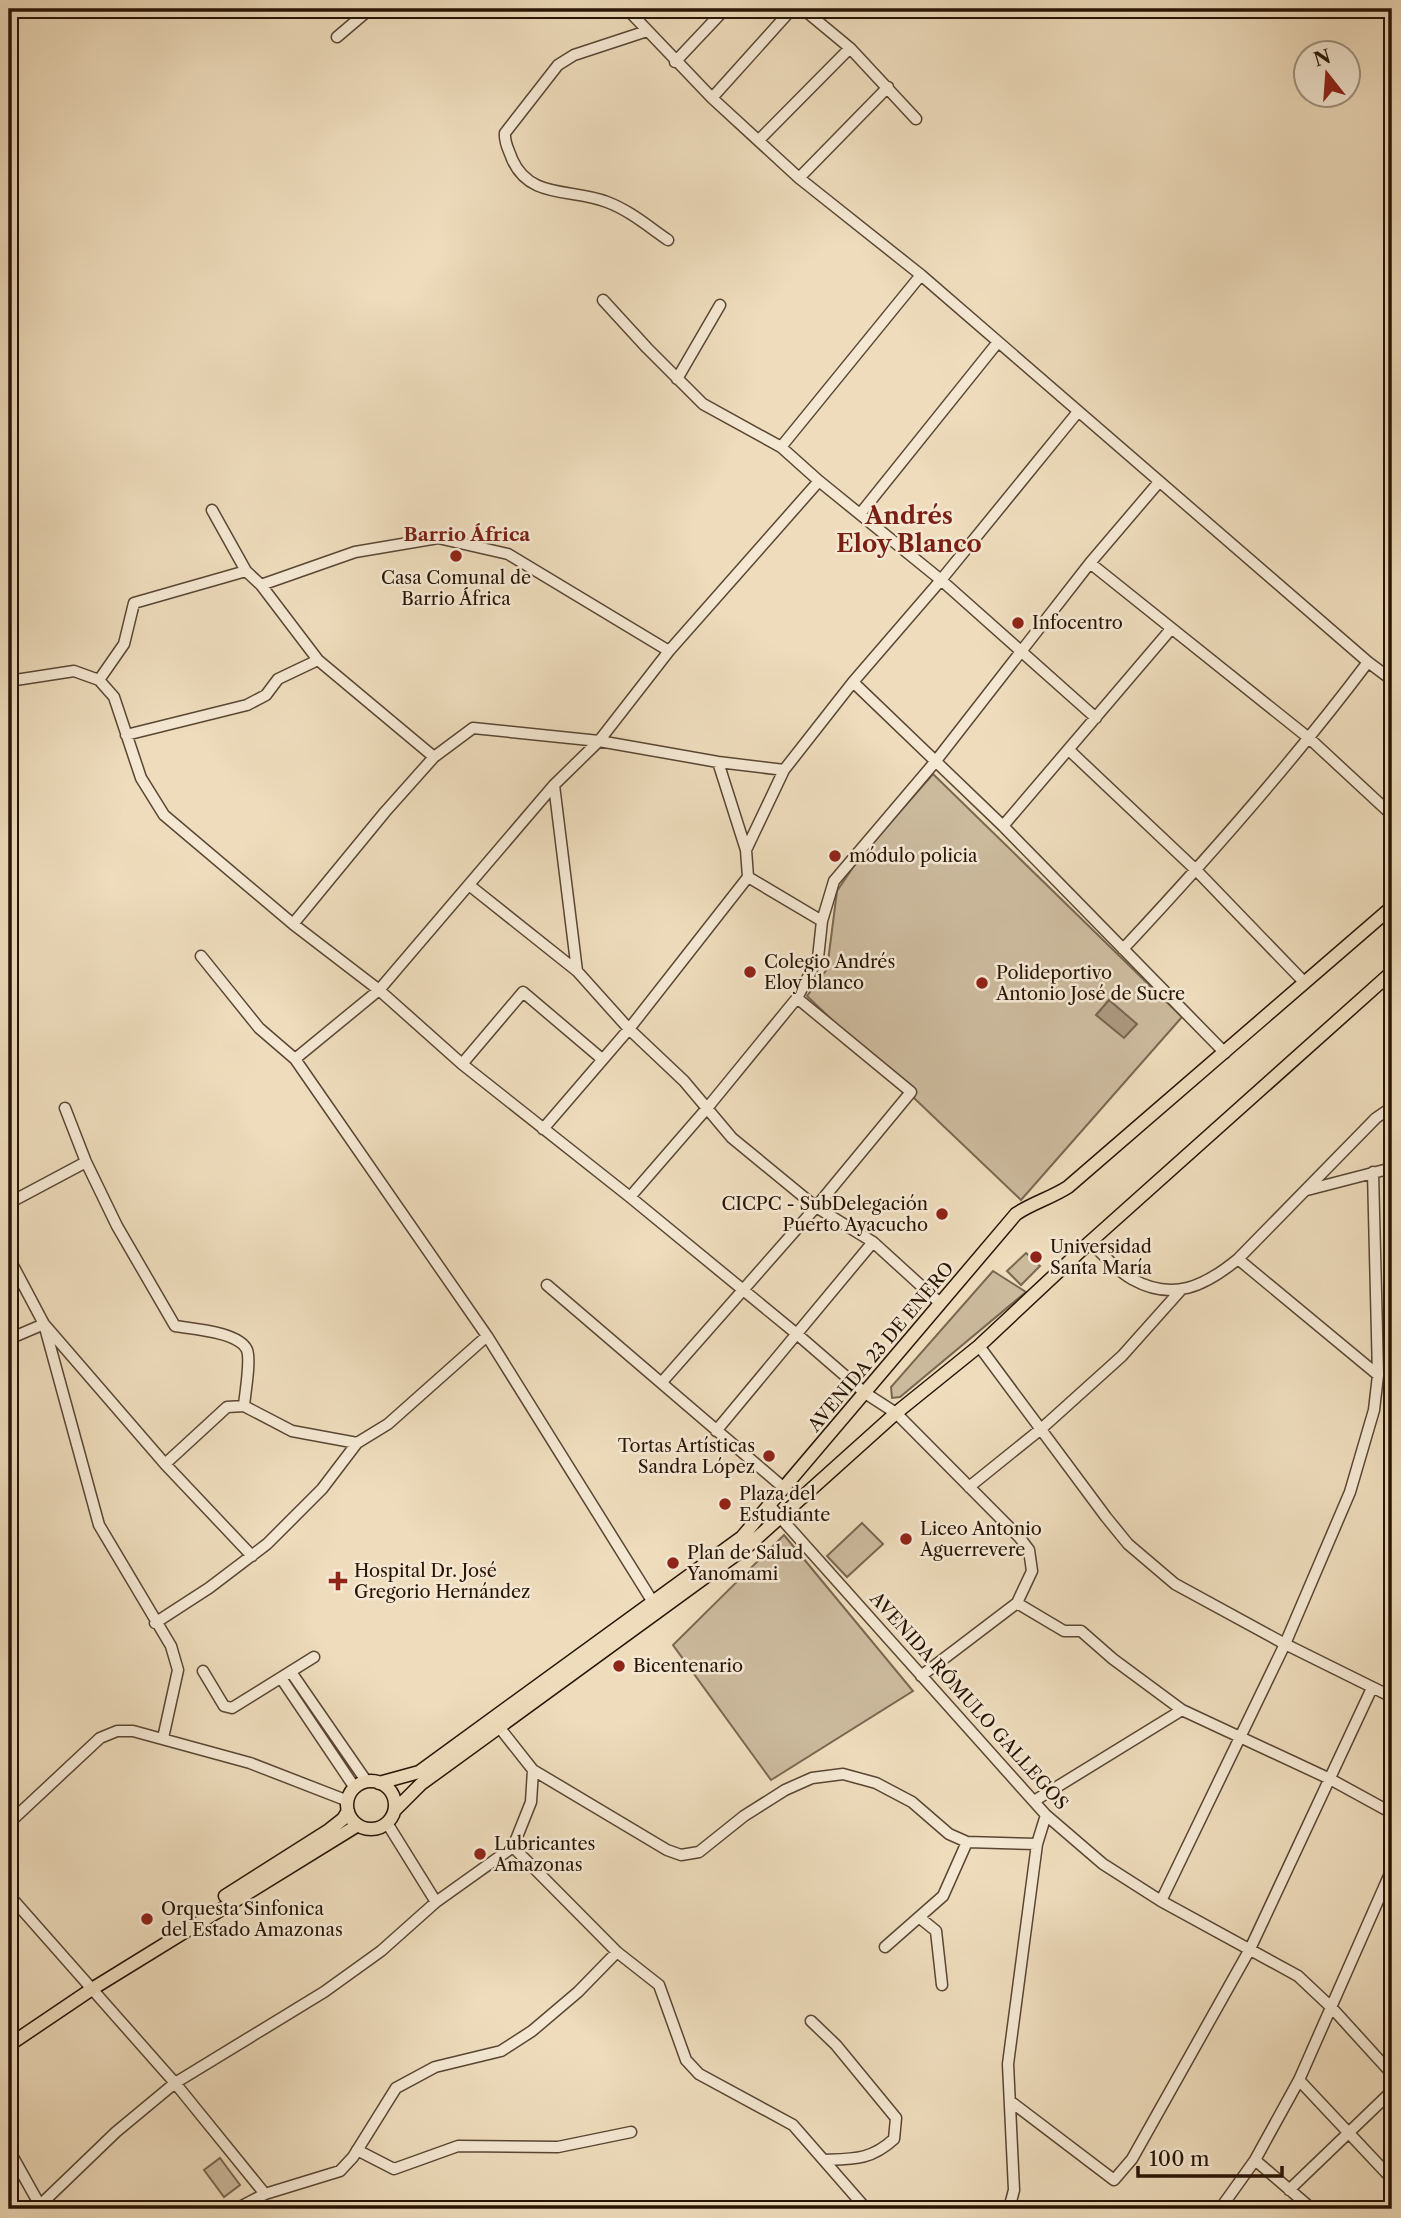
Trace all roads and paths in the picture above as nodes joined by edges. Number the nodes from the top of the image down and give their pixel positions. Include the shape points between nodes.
1 (370, 9) edge
2 (627, 9) edge
3 (725, 9) edge
4 (792, 9) edge
5 (803, 9) edge
6 (647, 31) junction
7 (337, 37) dead end
8 (850, 48) junction
9 (675, 62) junction
10 (888, 87) junction
11 (712, 98) junction
12 (916, 119) dead end
13 (759, 139) junction
14 (799, 178) junction
15 (668, 240) dead end
16 (921, 275) junction
17 (603, 300) dead end
18 (720, 305) dead end
19 (998, 342) junction
20 (677, 379) junction
21 (1077, 413) junction
22 (781, 447) junction
23 (819, 481) junction
24 (1159, 482) junction
25 (212, 510) dead end
26 (860, 514) junction
27 (1090, 562) junction
28 (246, 571) junction
29 (941, 580) junction
30 (261, 585) junction
31 (1171, 629) junction
32 (1021, 649) junction
33 (669, 651) junction
34 (318, 660) junction
35 (1368, 663) junction
36 (99, 680) junction
37 (1392, 680) edge
38 (9, 681) edge
39 (853, 682) junction
40 (1096, 718) junction
41 (126, 734) junction
42 (1310, 739) junction
43 (599, 741) junction
44 (1070, 751) junction
45 (434, 757) junction
46 (718, 762) junction
47 (935, 762) junction
48 (784, 770) junction
49 (554, 785) junction
50 (1392, 815) edge
51 (1003, 826) junction
52 (746, 850) junction
53 (1196, 871) junction
54 (748, 877) junction
55 (470, 885) junction
56 (1392, 907) edge
57 (822, 921) junction
58 (293, 924) junction
59 (1123, 950) junction
60 (201, 956) dead end
61 (577, 971) junction
62 (1392, 972) edge
63 (1305, 983) junction
64 (379, 990) junction
65 (797, 998) junction
66 (629, 1029) junction
67 (1225, 1053) junction
68 (295, 1059) junction
69 (602, 1059) junction
70 (463, 1064) junction
71 (708, 1107) junction
72 (1392, 1107) edge
73 (65, 1108) dead end
74 (543, 1129) junction
75 (86, 1162) junction
76 (1392, 1168) edge
77 (1373, 1172) junction
78 (1305, 1191) junction
79 (630, 1197) junction
80 (9, 1203) edge
81 (816, 1207) junction
82 (873, 1242) junction
83 (1090, 1242) junction
84 (9, 1258) edge
85 (1238, 1259) junction
86 (547, 1285) dead end
87 (741, 1290) junction
88 (1180, 1291) junction
89 (940, 1303) junction
90 (44, 1324) junction
91 (798, 1335) junction
92 (487, 1336) junction
93 (9, 1339) edge
94 (979, 1346) junction
95 (1378, 1374) junction
96 (662, 1382) junction
97 (865, 1394) junction
98 (244, 1406) junction
99 (895, 1413) junction
100 (1041, 1429) junction
101 (716, 1432) junction
102 (357, 1443) junction
103 (165, 1464) junction
104 (968, 1487) junction
105 (784, 1488) junction
106 (770, 1506) junction
107 (780, 1517) junction
108 (252, 1556) junction
109 (1017, 1603) junction
110 (656, 1608) junction
111 (155, 1623) junction
112 (1285, 1644) junction
113 (314, 1657) dead end
114 (203, 1671) dead end
115 (286, 1675) junction
116 (921, 1676) junction
117 (1372, 1688) junction
118 (1392, 1697) edge
119 (1182, 1710) junction
120 (499, 1727) junction
121 (1242, 1736) junction
122 (163, 1738) junction
123 (533, 1770) junction
124 (1330, 1779) junction
125 (367, 1784) junction
126 (1034, 1801) junction
127 (348, 1806) junction
128 (394, 1810) junction
129 (1392, 1813) edge
130 (1046, 1815) junction
131 (9, 1823) edge
132 (387, 1823) junction
133 (358, 1825) junction
134 (967, 1842) junction
135 (1037, 1844) junction
136 (513, 1847) junction
137 (1392, 1869) edge
138 (9, 1895) edge
139 (1161, 1901) junction
140 (436, 1902) junction
141 (920, 1917) junction
142 (885, 1947) dead end
143 (1250, 1949) junction
144 (617, 1952) junction
145 (943, 1985) dead end
146 (90, 1987) junction
147 (1332, 2008) junction
148 (811, 2021) dead end
149 (9, 2036) edge
150 (9, 2045) edge
151 (1392, 2074) edge
152 (1299, 2080) junction
153 (175, 2083) junction
154 (1392, 2091) edge
155 (1010, 2101) junction
156 (631, 2132) dead end
157 (1350, 2133) junction
158 (9, 2150) edge
159 (357, 2150) junction
160 (824, 2160) junction
161 (1255, 2160) junction
162 (1392, 2179) edge
163 (1289, 2190) junction
164 (265, 2194) junction
165 (39, 2208) edge
166 (238, 2209) edge
167 (864, 2209) edge
168 (1009, 2209) edge
169 (1220, 2209) edge
170 (1312, 2209) edge

1 - 7 street
2 - 6 street
3 - 9 street
4 - 11 street
5 - 8 street
6 - 9 street
6 - 15 street via 574,55 558,65 505,133 504,141 526,181 544,190 607,201
8 - 10 street
8 - 13 street
9 - 11 street
10 - 12 street
10 - 14 street
11 - 13 street
13 - 14 street
14 - 16 street
16 - 19 street
16 - 22 street
17 - 20 street
18 - 20 street
19 - 21 street
19 - 26 street
20 - 22 street via 704,404
21 - 24 street
21 - 29 street
22 - 23 street
23 - 26 street
23 - 33 street
24 - 27 street
24 - 35 street
25 - 28 street
26 - 29 street
27 - 31 street
27 - 32 street
28 - 30 street
28 - 36 street via 134,603 124,644
29 - 32 street
29 - 39 street
30 - 33 street via 355,551 438,538 508,554
30 - 34 street
31 - 40 street
31 - 42 street
32 - 40 street
32 - 47 street
33 - 43 street
34 - 41 street via 278,679 266,695 247,705
34 - 45 street
35 - 37 street
35 - 42 street
36 - 38 street via 74,671
36 - 41 street via 114,697
39 - 47 street
39 - 48 street
40 - 44 street
41 - 58 street via 141,778 164,815
42 - 50 street
42 - 53 street
43 - 45 street via 473,728
43 - 46 street
43 - 49 street
44 - 51 street
44 - 53 street
45 - 58 street
46 - 48 street
46 - 52 street
47 - 51 street
47 - 57 street via 834,881
48 - 52 street
49 - 55 street
49 - 61 street
51 - 59 street
52 - 54 street
53 - 59 street
53 - 63 street
54 - 57 street
54 - 66 street
55 - 61 street
55 - 64 street
56 - 63 main road, AVENIDA 23 DE ENERO
57 - 65 street via 818,958
58 - 64 street
59 - 67 street
60 - 68 street via 259,1028
61 - 66 street
62 - 83 main road, AVENIDA 23 DE ENERO
63 - 67 main road, AVENIDA 23 DE ENERO
64 - 68 street
64 - 70 street
65 - 71 street
65 - 81 street via 911,1093
66 - 69 street
66 - 71 street
67 - 89 main road, AVENIDA 23 DE ENERO via 1068,1187 1016,1214
68 - 92 street
69 - 70 street via 523,992
69 - 74 street
70 - 74 street
71 - 79 street
71 - 81 street via 732,1138
72 - 78 street
73 - 75 street
74 - 79 street
75 - 80 street
75 - 98 street via 175,1326 241,1341 248,1352
76 - 77 street
77 - 78 street
77 - 95 street
78 - 85 street
79 - 87 street
81 - 82 street
81 - 87 street
82 - 89 street
82 - 91 street
83 - 88 street via 1131,1279
83 - 94 main road, AVENIDA 23 DE ENERO
84 - 90 street
85 - 88 street via 1212,1278
85 - 95 street
86 - 96 street
87 - 91 street
87 - 96 street
88 - 100 street via 1122,1356
89 - 97 main road, AVENIDA 23 DE ENERO
90 - 93 street
90 - 103 street
90 - 111 street via 99,1525
91 - 97 street
91 - 101 street
92 - 102 street via 388,1424
92 - 110 street
94 - 99 main road, AVENIDA 23 DE ENERO
94 - 100 street
95 - 112 street via 1374,1410 1350,1492
96 - 101 street
97 - 99 street
97 - 105 main road, AVENIDA 23 DE ENERO
98 - 102 street via 292,1432
98 - 103 street via 227,1407
99 - 104 street
99 - 107 main road, AVENIDA 23 DE ENERO
100 - 104 street
100 - 112 street via 1143,1558 1175,1584
101 - 105 street
102 - 108 street via 322,1489
103 - 108 street
104 - 109 street via 1029,1550 1032,1571
105 - 106 main road, AVENIDA 23 DE ENERO
106 - 107 street, AVENIDA RÓMULO GALLEGOS
106 - 110 main road, AVENIDA 23 DE ENERO via 742,1537
107 - 110 main road, AVENIDA 23 DE ENERO via 748,1546
107 - 116 street, AVENIDA RÓMULO GALLEGOS
108 - 111 street
109 - 116 street
109 - 119 street via 1063,1630 1082,1631
110 - 120 main road, AVENIDA 23 DE ENERO
110 - 125 main road, AVENIDA 23 DE ENERO via 419,1772
111 - 122 street via 171,1646 177,1670
112 - 117 street
112 - 121 street
113 - 115 street
114 - 115 street via 224,1706 232,1708
115 - 125 street
116 - 126 street, AVENIDA RÓMULO GALLEGOS
117 - 118 street
117 - 124 street
119 - 121 street
119 - 126 street
120 - 123 street
120 - 128 main road, AVENIDA 23 DE ENERO via 421,1784
121 - 124 street
121 - 139 street
122 - 127 street via 250,1763
122 - 131 street via 117,1731 100,1738
123 - 134 street via 681,1855 699,1852 785,1790 812,1778 843,1774 876,1783 912,1801 949,1834
123 - 136 street via 531,1802
124 - 129 street
124 - 143 street
125 - 127 main road
125 - 128 main road via 385,1786 393,1796
126 - 130 street, AVENIDA RÓMULO GALLEGOS
127 - 133 main road
127 - 146 main road via 343,1819 329,1830
128 - 132 main road, AVENIDA 23 DE ENERO
130 - 135 street
130 - 139 street, AVENIDA RÓMULO GALLEGOS via 1103,1864
132 - 133 main road via 373,1829
132 - 140 street
133 - 146 main road
134 - 135 street
134 - 141 street via 943,1896
135 - 155 street via 1007,2064
136 - 140 street
136 - 144 street
137 - 147 street
138 - 146 street
139 - 143 street, AVENIDA RÓMULO GALLEGOS
140 - 153 street via 381,1951 324,1992
141 - 142 street
141 - 145 street via 936,1931
143 - 147 street, AVENIDA RÓMULO GALLEGOS via 1298,1976
143 - 155 street via 1132,2159 1114,2180
144 - 159 street via 578,1992 501,2051 435,2067 396,2088
144 - 160 street via 659,1985 686,2060 699,2074 793,2125
146 - 149 main road
146 - 150 main road
146 - 153 street
147 - 151 street, AVENIDA RÓMULO GALLEGOS
147 - 152 street
148 - 160 street via 896,2118 894,2139 880,2152 853,2160
152 - 157 street
152 - 161 street
153 - 164 street
153 - 165 street via 116,2132
154 - 157 street
155 - 168 street via 1014,2190
156 - 159 street via 558,2147 458,2146 394,2169
157 - 162 street
157 - 163 street
158 - 165 street
159 - 164 street via 340,2171
160 - 167 street
161 - 163 street
161 - 169 street
163 - 170 street
164 - 166 street

